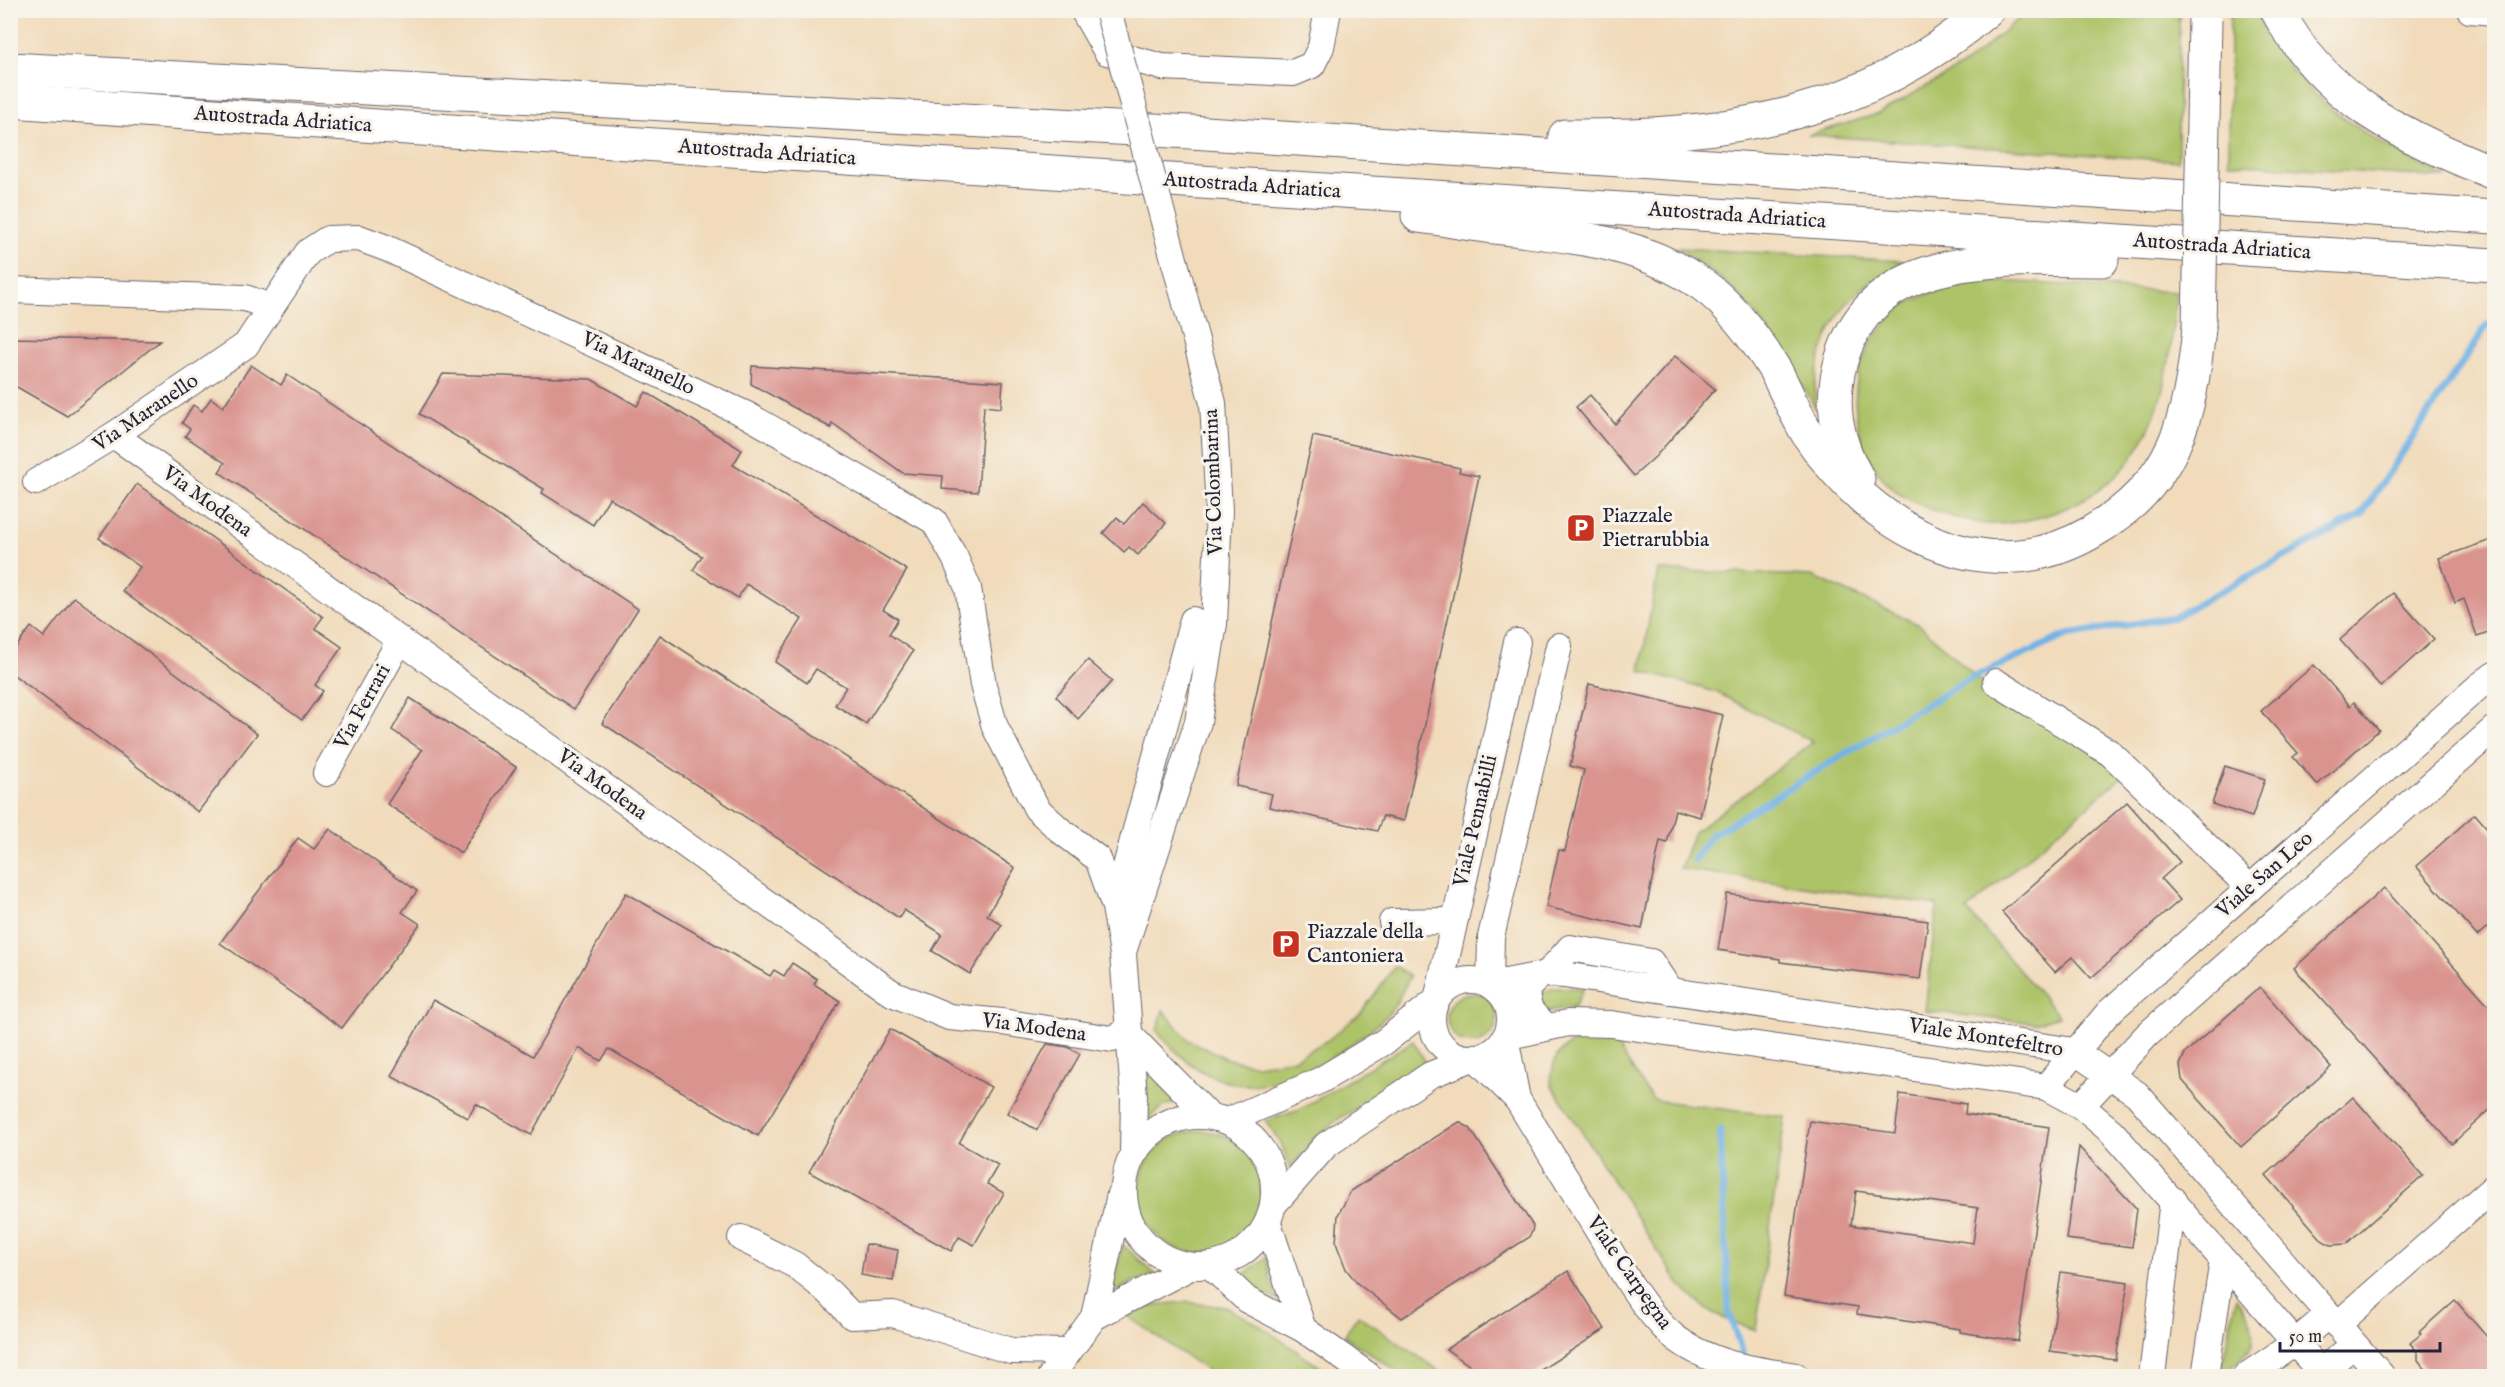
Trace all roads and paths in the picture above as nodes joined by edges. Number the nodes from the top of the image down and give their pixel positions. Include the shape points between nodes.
1 (1083, 10) edge
2 (1108, 10) edge
3 (1328, 10) edge
4 (1987, 10) edge
5 (2277, 10) edge
6 (2470, 10) edge
7 (2494, 12) edge
8 (2206, 15) edge
9 (10, 69) edge
10 (10, 101) edge
11 (1190, 132) junction
12 (2494, 173) edge
13 (1185, 181) junction
14 (2494, 217) edge
15 (2481, 264) edge
16 (10, 290) edge
17 (271, 307) junction
18 (114, 435) junction
19 (36, 482) dead end
20 (1873, 506) junction
21 (1193, 620) dead end
22 (400, 640) junction
23 (1517, 642) dead end
24 (1559, 646) dead end
25 (2494, 675) edge
26 (1996, 682) dead end
27 (2494, 729) edge
28 (326, 773) dead end
29 (1098, 859) joint
30 (2250, 888) junction
31 (1115, 907) junction
32 (1454, 921) junction
33 (1392, 922) dead end
34 (1123, 954) junction
35 (1543, 975) junction
36 (1490, 985) junction
37 (1437, 1000) junction
38 (1548, 1027) junction
39 (1127, 1032) junction
40 (1505, 1037) junction
41 (2074, 1052) junction
42 (1475, 1057) junction
43 (2110, 1076) junction
44 (2046, 1087) junction
45 (1517, 1099) junction
46 (2081, 1107) junction
47 (1219, 1119) junction
48 (1133, 1154) junction
49 (1124, 1178) junction
50 (2494, 1187) edge
51 (2173, 1200) junction
52 (1271, 1214) junction
53 (741, 1238) dead end
54 (2223, 1260) junction
55 (1200, 1266) junction
56 (1094, 1317) junction
57 (2333, 1320) junction
58 (1303, 1329) junction
59 (2295, 1343) junction
60 (2354, 1345) junction
61 (1068, 1352) junction
62 (2320, 1375) edge
63 (1051, 1377) edge
64 (1370, 1377) edge
65 (1796, 1377) edge
66 (2152, 1377) edge
67 (2205, 1377) edge
68 (2246, 1377) edge
69 (2382, 1377) edge

1 - 3 street via 1107,52 1162,67 1293,73 1312,65 1321,47
2 - 34 street, Via Colombarina, bridge via 1213,403 1219,510 1214,624 1198,722
4 - 11 highway via 1933,51 1892,75 1833,101 1736,127 1631,136
5 - 12 highway via 2312,64 2337,90 2431,147
6 - 7 street
8 - 20 highway, bridge via 2199,328 2187,410 2173,450 2145,491 2113,520 2074,543 2032,555 1996,557 1961,552 1913,535
9 - 11 highway, Autostrada Adriatica
10 - 13 highway, Autostrada Adriatica
11 - 14 highway, Autostrada Adriatica
13 - 15 highway, Autostrada Adriatica
13 - 20 highway via 1602,241 1642,252 1704,286 1731,310 1775,370 1808,434 1835,472
15 - 20 highway via 2007,260 1941,268 1912,278 1885,295 1863,316 1846,341 1834,391 1839,438
16 - 17 street via 245,298
17 - 18 street, Via Maranello via 246,345
17 - 29 street, Via Maranello via 308,252 328,239 359,238 747,415 934,521 968,588 983,685 995,728 1037,809
18 - 19 street, Via Maranello
18 - 22 street, Via Modena
21 - 31 street, Via Colombarina
22 - 28 street, Via Ferrari
22 - 39 street, Via Modena via 892,993 950,1017 1112,1039
23 - 32 street, Viale Pennabilli
24 - 36 street, Viale Pennabilli via 1491,937
25 - 30 street, Viale San Leo
26 - 30 street via 2110,753
27 - 43 street, Viale San Leo via 2147,1035
29 - 31 street, Via Colombarina
30 - 41 street, Viale San Leo via 2108,1013
31 - 34 street, Via Colombarina
32 - 33 street
32 - 37 street, Viale Pennabilli
34 - 39 street, Via Colombarina
35 - 36 street, Viale Montefeltro
35 - 38 street via 1527,987 1526,1000 1530,1012
35 - 41 street, Viale Montefeltro
36 - 37 street via 1460,982 1444,990
36 - 40 street via 1506,1002 1509,1026
37 - 42 street via 1432,1024 1435,1035 1452,1053
37 - 47 street via 1384,1042 1321,1080
38 - 40 street, Viale Montefeltro
38 - 44 street, Viale Montefeltro via 1568,1023 1611,1024 1636,1035
39 - 47 street
39 - 48 street, Via Colombarina via 1134,1096
40 - 42 street via 1487,1054
40 - 45 street, Viale Carpegna
41 - 43 street, Viale Montefeltro
41 - 44 street, Viale San Leo
42 - 45 street, Viale Carpegna
42 - 52 street via 1430,1075 1326,1145
43 - 46 street, Viale San Leo
43 - 57 street, Viale Montefeltro via 2137,1094
44 - 46 street, Viale Montefeltro
45 - 65 street, Viale Carpegna via 1619,1266 1672,1335 1698,1352 1733,1366
46 - 51 street, Viale Montefeltro via 2112,1131
47 - 48 street via 1187,1116 1165,1123 1147,1136
47 - 52 street via 1250,1135 1266,1155 1274,1179
48 - 49 street
49 - 55 street via 1124,1203 1131,1226 1146,1246 1166,1260
49 - 56 street
50 - 57 street
51 - 54 street, Viale Montefeltro
51 - 66 street
52 - 55 street via 1254,1243 1235,1258
52 - 58 street
53 - 61 street via 795,1265 852,1316 893,1314 1011,1351
54 - 59 street, Viale Montefeltro
54 - 67 street
55 - 56 street
55 - 58 street via 1247,1300
56 - 61 street
57 - 59 street
57 - 60 street, Viale Montefeltro
58 - 64 street
59 - 62 street, Viale Montefeltro
59 - 68 street
60 - 62 street
60 - 69 street, Viale Montefeltro
61 - 63 street

